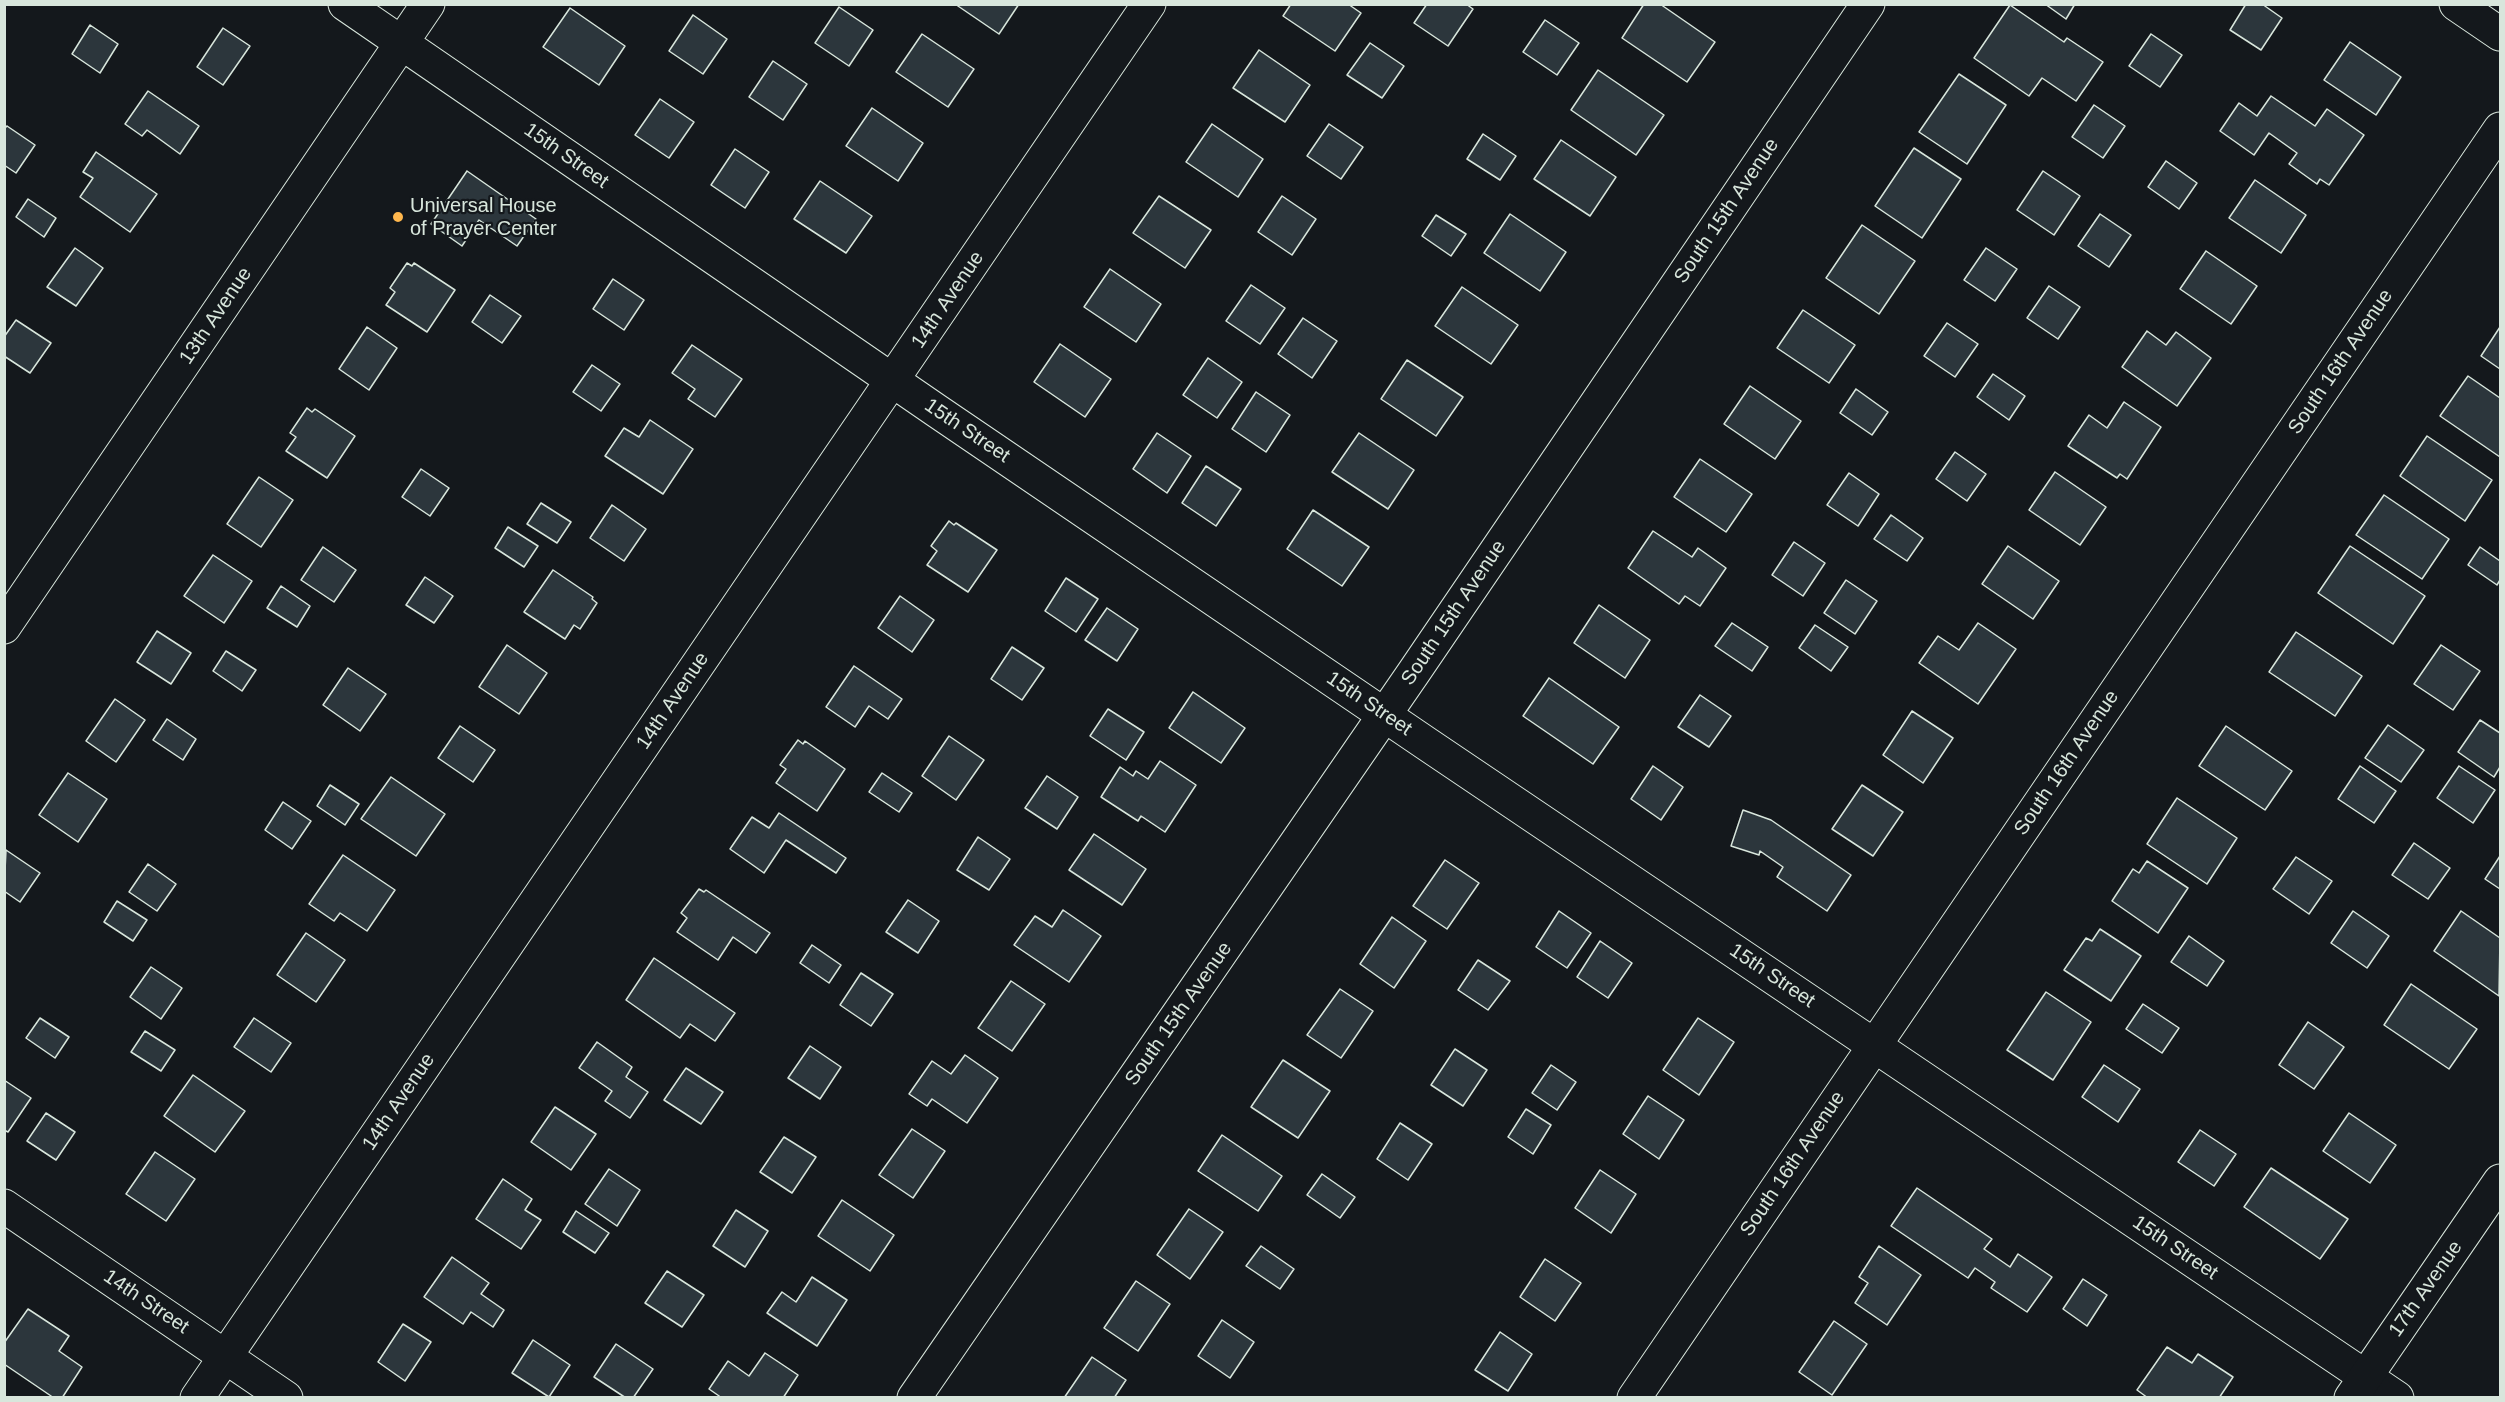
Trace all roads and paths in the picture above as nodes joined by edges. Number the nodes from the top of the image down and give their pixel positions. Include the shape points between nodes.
1 (345, 4) edge
2 (428, 4) edge
3 (1149, 4) edge
4 (1868, 4) edge
5 (2456, 4) edge
6 (2500, 34) edge
7 (402, 42) junction
8 (2500, 129) edge
9 (893, 381) junction
10 (4, 627) edge
11 (1384, 715) junction
12 (1874, 1045) junction
13 (2500, 1181) edge
14 (4, 1206) edge
15 (226, 1356) junction
16 (2359, 1387) edge
17 (197, 1398) edge
18 (286, 1398) edge
19 (914, 1398) edge
20 (1634, 1398) edge
21 (2397, 1398) edge

1 - 7 street, 15th Street
2 - 7 street, 13th Avenue
3 - 9 street, 14th Avenue
4 - 11 street, South 15th Avenue
5 - 6 street
7 - 9 street, 15th Street
7 - 10 street, 13th Avenue
8 - 12 street, South 16th Avenue
9 - 11 street, 15th Street
9 - 15 street, 14th Avenue
11 - 12 street, 15th Street
11 - 19 street, South 15th Avenue
12 - 16 street, 15th Street
12 - 20 street, South 16th Avenue
13 - 16 street, 17th Avenue
14 - 15 street, 14th Street
15 - 17 street, 14th Avenue
15 - 18 street, 14th Street
16 - 21 street, 15th Street

